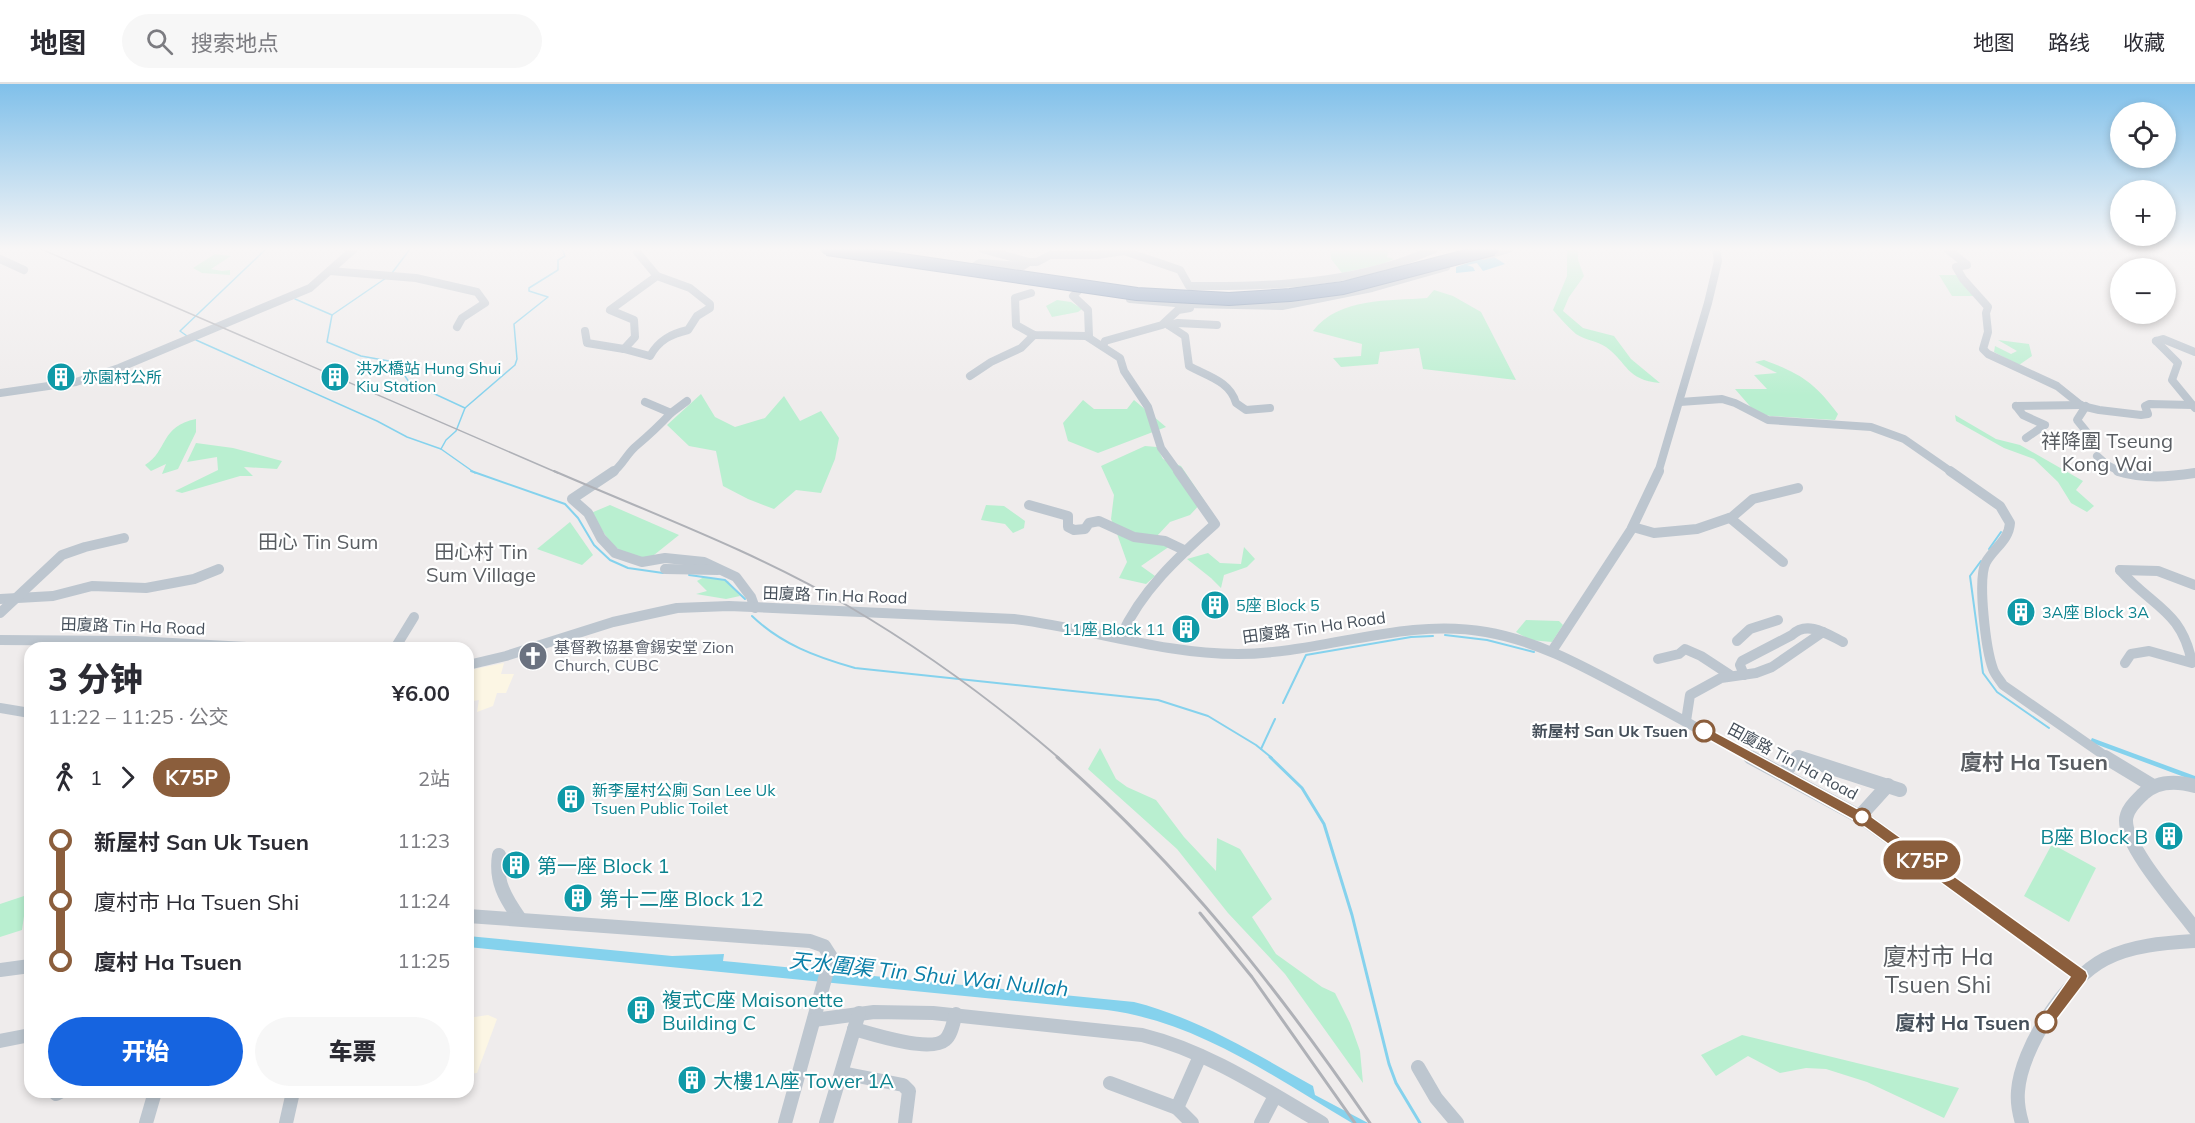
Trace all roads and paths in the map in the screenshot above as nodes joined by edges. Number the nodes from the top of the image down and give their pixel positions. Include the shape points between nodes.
1 (287, 297) edge
2 (481, 297) edge
3 (627, 297) edge
4 (702, 297) edge
5 (1017, 297) edge
6 (1075, 297) edge
7 (1126, 297) edge
8 (1217, 297) edge
9 (1242, 297) edge
10 (1322, 297) edge
11 (1709, 297) edge
12 (1980, 297) edge
13 (1239, 305) junction
14 (1167, 324) junction
15 (1217, 325) dead end
16 (457, 327) dead end
17 (585, 331) dead end
18 (1034, 335) junction
19 (1089, 337) junction
20 (1103, 346) junction
21 (624, 350) junction
22 (2195, 352) edge
23 (970, 376) dead end
24 (0, 393) edge
25 (687, 401) dead end
26 (645, 402) dead end
27 (1680, 402) junction
28 (2084, 406) junction
29 (2194, 407) edge
30 (1270, 408) dead end
31 (671, 413) junction
32 (2026, 438) dead end
33 (2094, 441) dead end
34 (2097, 456) dead end
35 (2195, 473) edge
36 (1798, 488) dead end
37 (1029, 505) dead end
38 (1730, 518) junction
39 (1633, 527) junction
40 (124, 538) dead end
41 (1186, 550) junction
42 (1783, 562) dead end
43 (665, 568) dead end
44 (219, 569) dead end
45 (717, 570) junction
46 (2195, 585) edge
47 (17, 598) junction
48 (0, 599) edge
49 (752, 608) junction
50 (0, 613) edge
51 (414, 617) dead end
52 (1797, 630) junction
53 (1823, 632) junction
54 (1121, 636) junction
55 (0, 640) edge
56 (1737, 641) dead end
57 (53, 642) edge
58 (398, 642) edge
59 (1843, 642) dead end
60 (1552, 651) junction
61 (1658, 658) dead end
62 (2126, 663) dead end
63 (474, 664) edge
64 (1730, 675) junction
65 (1744, 675) junction
66 (0, 708) edge
67 (24, 712) edge
68 (1686, 721) junction
69 (1783, 774) junction
70 (2152, 786) junction
71 (2195, 786) edge
72 (1860, 816) junction
73 (499, 855) dead end
74 (474, 916) edge
75 (520, 919) junction
76 (2195, 929) edge
77 (2195, 941) edge
78 (24, 967) edge
79 (0, 970) edge
80 (2080, 976) junction
81 (859, 1013) junction
82 (956, 1014) junction
83 (814, 1020) junction
84 (854, 1029) junction
85 (24, 1036) edge
86 (0, 1041) edge
87 (1200, 1056) junction
88 (1418, 1067) dead end
89 (842, 1073) junction
90 (1110, 1083) dead end
91 (1275, 1096) junction
92 (153, 1098) edge
93 (292, 1098) edge
94 (1177, 1108) junction
95 (902, 1122) edge
96 (146, 1123) edge
97 (286, 1123) edge
98 (785, 1123) edge
99 (826, 1123) edge
100 (1192, 1123) edge
101 (1261, 1123) edge
102 (1322, 1123) edge
103 (1457, 1123) edge
104 (2022, 1123) edge

1 - 24 street via 105,373 76,382
2 - 16 street via 485,303 462,318
3 - 21 street via 610,310 634,320 635,337
4 - 21 street via 710,308 697,316 688,330 657,343 650,356
5 - 18 street via 1014,321
6 - 19 street via 1088,310
7 - 13 street
8 - 9 highway, bridge
10 - 13 street via 1282,306
11 - 27 street
12 - 28 street via 1988,307 1983,350 2058,386
13 - 14 street via 1178,310 1170,315
14 - 15 street
14 - 20 street via 1105,341
14 - 30 street via 1185,336 1189,366 1226,386 1246,410
17 - 21 street via 586,343
18 - 19 street
18 - 23 street via 1018,351
19 - 20 street
20 - 41 street via 1120,358 1124,371 1149,407 1161,448 1215,524
22 - 29 street via 2163,339 2156,341 2178,363 2172,380
25 - 31 street
26 - 31 street
27 - 39 street via 1659,471
27 - 70 street via 1721,399 1770,421 1888,431 2000,506 2010,528 2006,540 1984,565 1982,585 1993,670 2003,685 2083,743
28 - 29 street via 2146,415 2145,406 2149,404
28 - 32 street via 2016,406 2023,415 2045,425
28 - 33 street via 2077,420
31 - 45 street via 618,469 572,499 588,513 615,554 642,562 665,558 699,561
34 - 35 street via 2115,470 2139,476
36 - 38 street via 1752,500
37 - 41 street via 1068,516 1068,527 1074,530 1099,521 1134,537 1165,541
38 - 39 street via 1678,531 1640,532
38 - 42 street
39 - 60 street
40 - 47 street via 62,555
41 - 54 street via 1140,599
43 - 45 street
44 - 47 street via 194,579 146,588 92,586 53,596
45 - 49 street via 742,582
46 - 62 street via 2151,570 2120,570 2130,584 2167,610 2192,650 2192,663 2149,651 2131,654
47 - 48 street
47 - 50 street
49 - 54 street, 田廈路 Tin Ha Road via 1018,619
49 - 63 street, 田廈路 Tin Ha Road via 731,605 637,614
51 - 58 street
52 - 53 street via 1810,627
52 - 56 street via 1777,619 1741,634
52 - 65 street via 1742,661
53 - 59 street
53 - 65 street via 1779,663
54 - 60 street, 田廈路 Tin Ha Road via 1184,649 1237,654 1275,652 1422,629 1461,629 1501,634
55 - 57 street, 田廈路 Tin Ha Road
60 - 68 street, 田廈路 Tin Ha Road
61 - 64 street via 1694,650
64 - 65 street
64 - 68 street via 1690,695
66 - 67 street
68 - 69 street, 田廈路 Tin Ha Road
69 - 72 street, 田廈路 Tin Ha Road
69 - 72 street via 1798,757 1894,787
70 - 71 street via 2173,782
70 - 76 street via 2129,811 2127,831
72 - 80 street, 田廈路 Tin Ha Road
73 - 75 street via 496,872 500,888
74 - 75 street
75 - 83 street via 822,944 829,958
77 - 80 street via 2122,952 2093,965
78 - 79 street
80 - 104 street via 2041,1029 2024,1061 2018,1085
81 - 82 street
81 - 83 street
81 - 84 street
82 - 84 street via 946,1039 937,1044 919,1044
82 - 87 street via 1129,1033 1169,1042
83 - 98 street
84 - 89 street
85 - 86 street
87 - 91 street
87 - 94 street
88 - 103 street
89 - 95 street via 903,1085 909,1090
89 - 99 street
90 - 94 street
91 - 101 street
91 - 102 street
92 - 96 street
93 - 97 street
94 - 100 street

